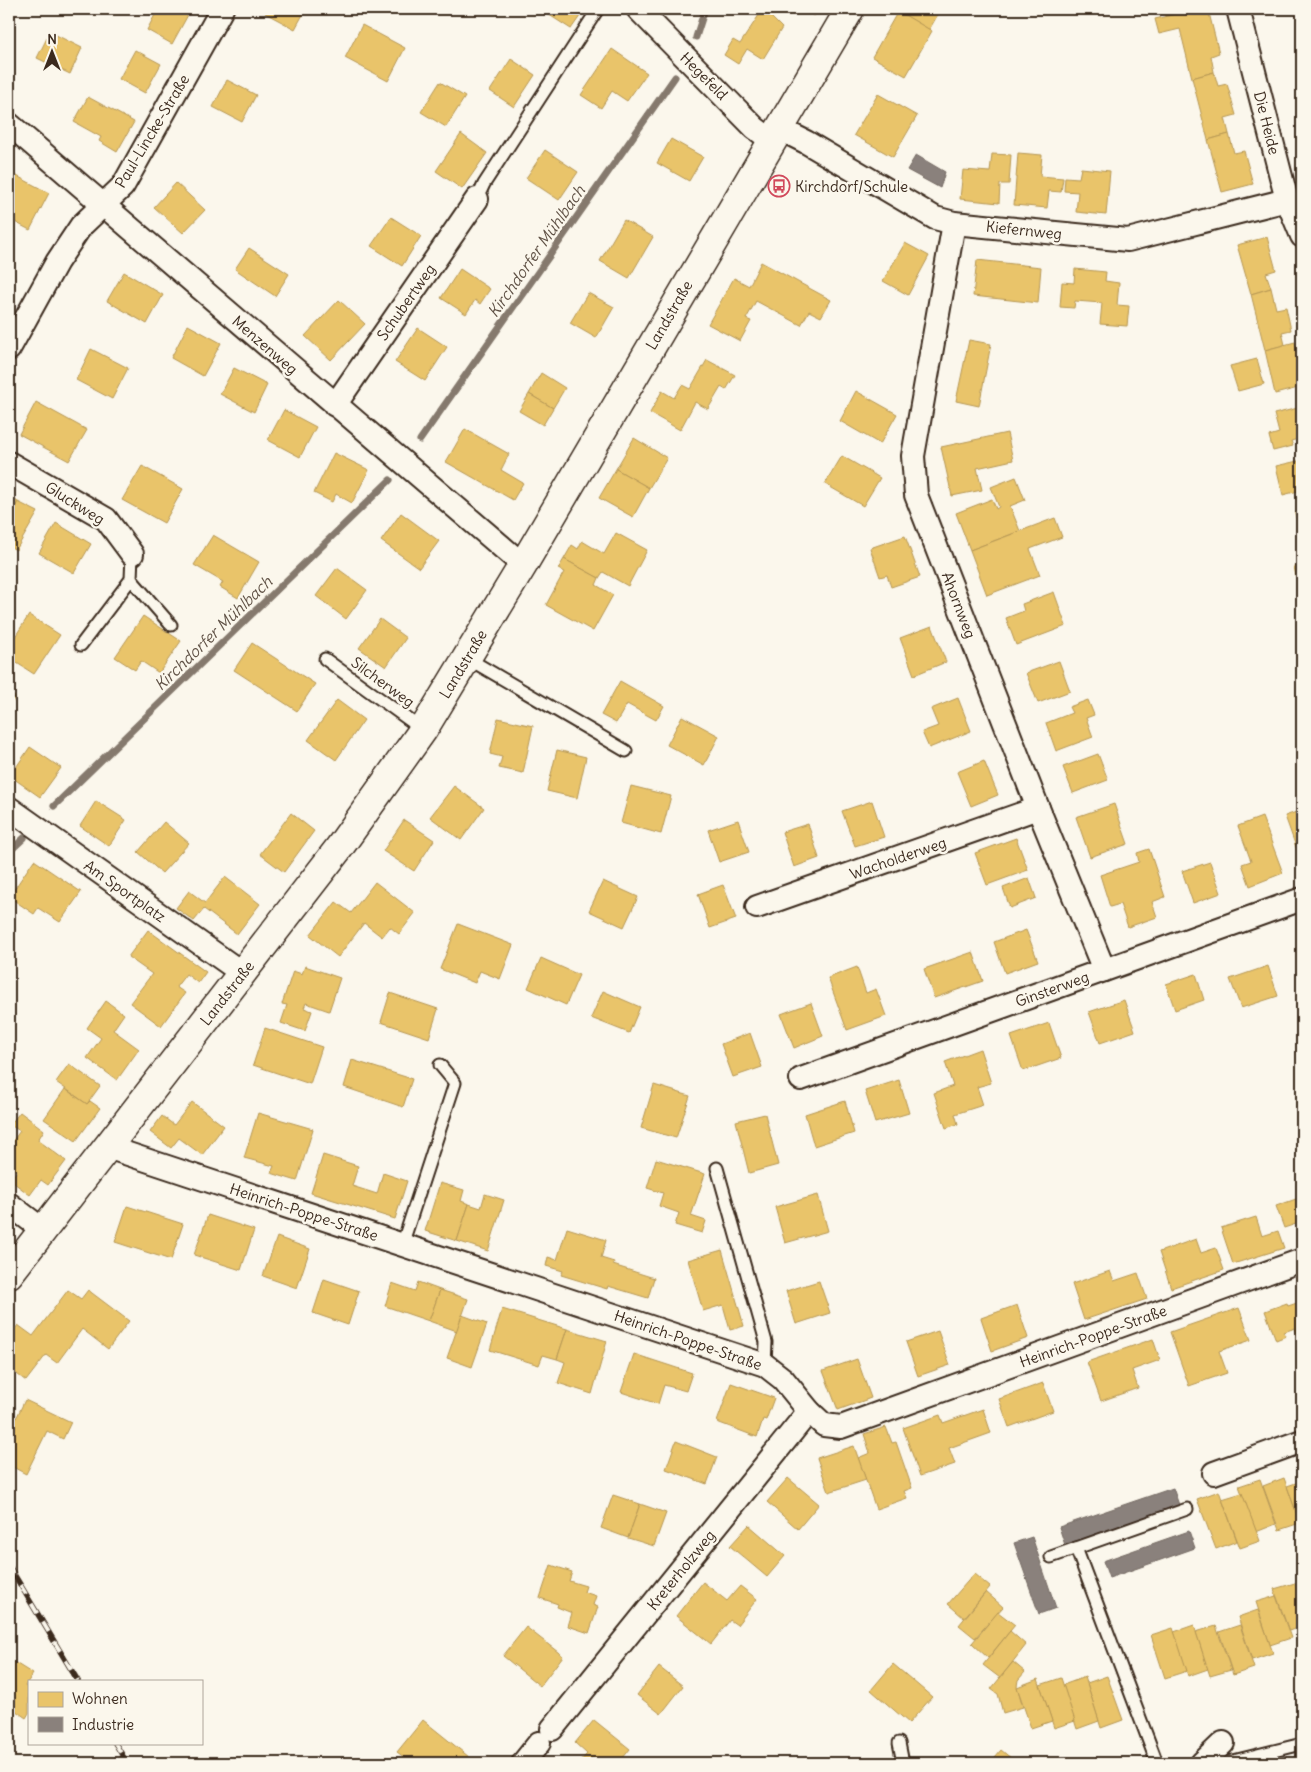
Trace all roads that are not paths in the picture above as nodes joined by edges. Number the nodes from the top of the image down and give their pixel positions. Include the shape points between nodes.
1 (222, 9) edge
2 (598, 9) edge
3 (638, 9) edge
4 (850, 9) edge
5 (1238, 9) edge
6 (9, 124) edge
7 (776, 135) junction
8 (477, 199) joint
9 (1287, 200) junction
10 (104, 204) junction
11 (954, 223) junction
12 (1302, 236) edge
13 (9, 349) edge
14 (335, 405) junction
15 (9, 463) edge
16 (132, 554) joint
17 (523, 565) junction
18 (131, 579) junction
19 (170, 625) dead end
20 (81, 645) dead end
21 (467, 658) junction
22 (325, 659) dead end
23 (423, 730) junction
24 (626, 751) dead end
25 (9, 808) edge
26 (1038, 808) junction
27 (1302, 899) edge
28 (757, 907) dead end
29 (1104, 970) junction
30 (242, 973) junction
31 (440, 1065) dead end
32 (801, 1079) dead end
33 (107, 1147) junction
34 (717, 1168) dead end
35 (9, 1204) edge
36 (43, 1230) junction
37 (402, 1245) junction
38 (1302, 1260) edge
39 (9, 1274) edge
40 (765, 1365) junction
41 (809, 1411) junction
42 (1302, 1441) edge
43 (1214, 1473) dead end
44 (1187, 1509) dead end
45 (1076, 1548) junction
46 (1051, 1557) dead end
47 (899, 1743) dead end
48 (1302, 1744) edge
49 (1224, 1753) edge
50 (523, 1763) edge
51 (903, 1763) edge
52 (1157, 1763) edge
53 (1202, 1763) edge

1 - 10 street, Paul-Lincke-Straße via 123,186
2 - 8 lane
3 - 7 street, Hegefeld via 755,128
4 - 7 street, Landstraße
5 - 9 street, Die Heide
6 - 10 street, Menzenweg
7 - 11 street, Kiefernweg via 806,142 935,218
7 - 17 street, Landstraße
8 - 14 street, Schubertweg
9 - 11 street, Kiefernweg via 1128,240
9 - 12 street, Die Heide
10 - 13 street, Paul-Lincke-Straße via 81,226 57,262
10 - 14 street, Menzenweg
11 - 26 street, Ahornweg via 913,456 916,495
14 - 17 street, Menzenweg
15 - 16 street, Gluckweg via 106,519
16 - 18 lane
17 - 21 street, Landstraße
18 - 19 lane
18 - 20 lane
21 - 23 street, Landstraße
21 - 24 lane
22 - 23 lane, Silcherweg
23 - 30 street, Landstraße via 339,848
25 - 30 street, Am Sportplatz
26 - 28 street, Wacholderweg
26 - 29 street, Ahornweg
27 - 29 street, Ginsterweg
29 - 32 street, Ginsterweg
30 - 33 street, Landstraße
31 - 37 lane via 454,1083
33 - 36 street, Landstraße
33 - 37 street, Heinrich-Poppe-Straße
34 - 40 lane via 766,1342
35 - 36 street
36 - 39 street, Landstraße
37 - 40 street, Heinrich-Poppe-Straße
38 - 41 street, Heinrich-Poppe-Straße via 841,1426 824,1425
40 - 41 street, Heinrich-Poppe-Straße via 783,1379
41 - 50 street, Kreterholzweg
42 - 43 street
44 - 45 lane
45 - 46 lane
45 - 52 lane
47 - 51 lane
48 - 49 lane
49 - 53 street

